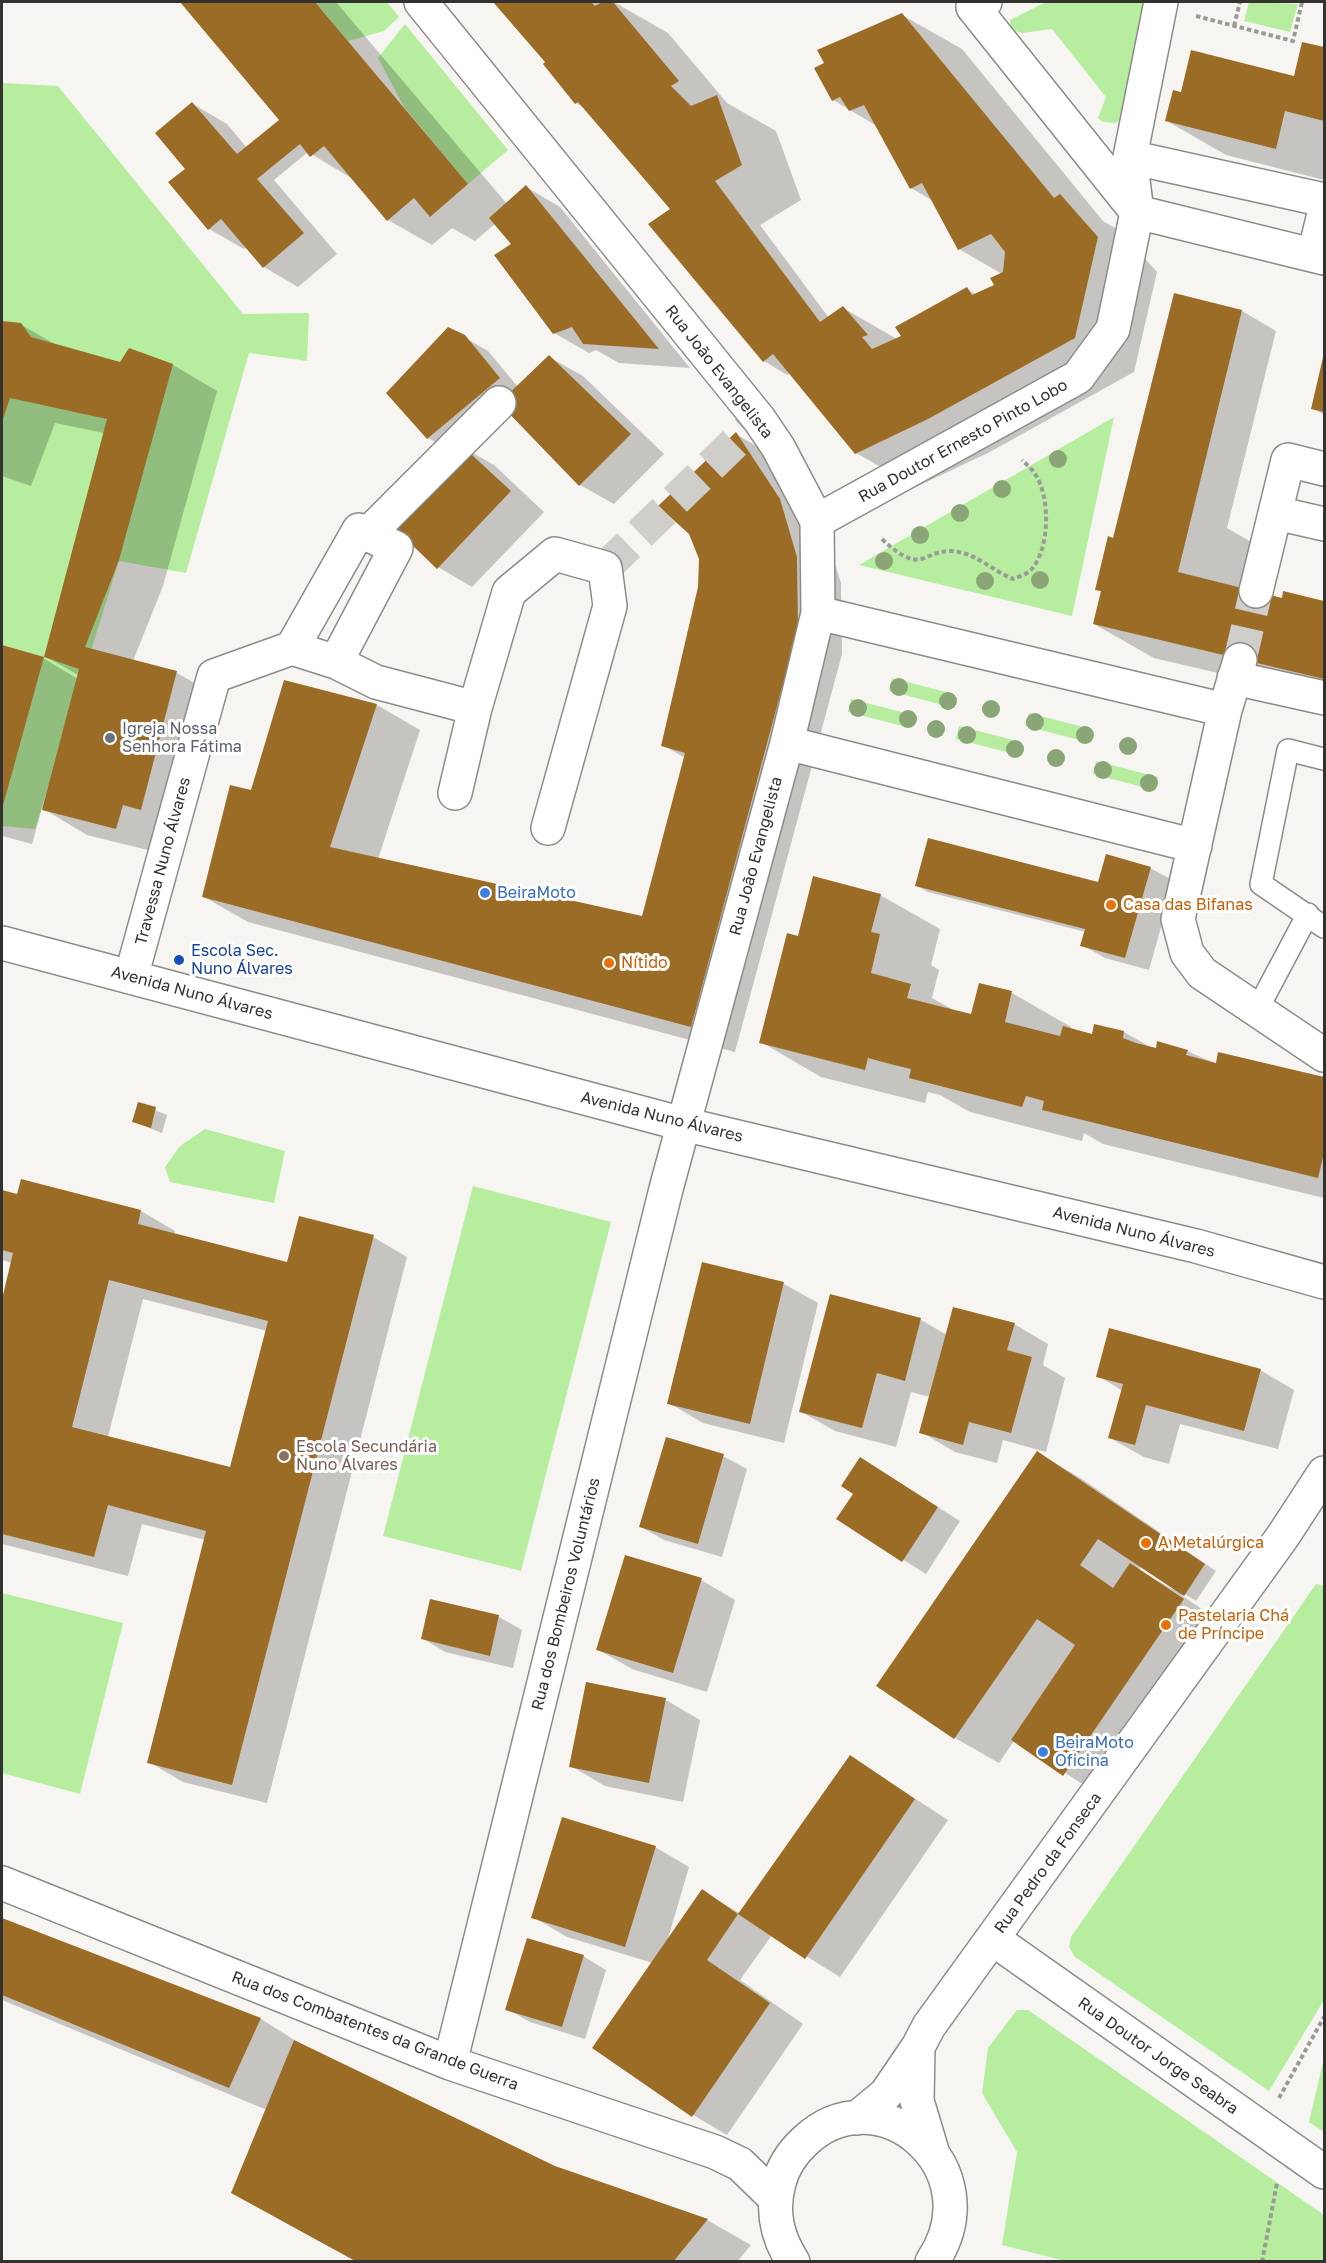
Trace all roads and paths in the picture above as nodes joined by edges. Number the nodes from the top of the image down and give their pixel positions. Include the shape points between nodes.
1 (421, 2) edge
2 (985, 2) edge
3 (1161, 2) edge
4 (1240, 2) edge
5 (1302, 2) edge
6 (1195, 16) dead end
7 (1234, 26) junction
8 (1130, 158) junction
9 (1324, 200) edge
10 (1137, 212) junction
11 (1324, 214) edge
12 (1319, 256) edge
13 (499, 403) dead end
14 (1022, 460) dead end
15 (1324, 469) edge
16 (1276, 513) junction
17 (817, 521) junction
18 (1324, 524) edge
19 (369, 534) junction
20 (882, 539) dead end
21 (1256, 591) tunnel mouth
22 (818, 613) junction
23 (292, 648) junction
24 (336, 662) junction
25 (1324, 698) edge
26 (475, 708) junction
27 (1225, 710) junction
28 (787, 743) junction
29 (1324, 759) edge
30 (455, 794) dead end
31 (548, 828) dead end
32 (1195, 846) junction
33 (1308, 914) junction
34 (1324, 927) edge
35 (2, 943) edge
36 (131, 977) junction
37 (1257, 1010) junction
38 (1324, 1055) edge
39 (683, 1124) junction
40 (1324, 1282) edge
41 (1324, 1473) edge
42 (2, 1883) edge
43 (993, 1939) junction
44 (1324, 2017) edge
45 (918, 2048) junction
46 (450, 2063) junction
47 (1278, 2100) dead end
48 (857, 2118) junction
49 (932, 2151) junction
50 (1324, 2172) edge
51 (1281, 2175) dead end
52 (775, 2198) junction
53 (793, 2262) edge
54 (932, 2262) edge
55 (1262, 2262) edge

1 - 17 street, Rua João Evangelista via 759,419
2 - 10 street via 973,7
3 - 8 street, Rua Doutor Ernesto Pinto Lobo
4 - 7 path
5 - 7 path via 1293,41
6 - 7 path
8 - 9 street
8 - 10 street, Rua Doutor Ernesto Pinto Lobo
10 - 12 street
10 - 17 street, Rua Doutor Ernesto Pinto Lobo via 1113,329 1078,377
11 - 12 street
13 - 19 street
14 - 20 path via 1041,485 1047,524 1037,561 1028,573 1013,579 964,553 947,551 913,561 898,555
15 - 16 street via 1288,460
16 - 18 street
16 - 21 street
17 - 22 street, Rua João Evangelista
19 - 23 street via 359,530
19 - 24 street via 396,548
22 - 27 street
22 - 28 street, Rua João Evangelista
23 - 24 street
23 - 36 street, Travessa Nuno Álvares via 214,676
24 - 26 street via 376,682
25 - 27 street via 1237,669
26 - 30 street
26 - 31 street via 509,592 555,554 605,568 610,606
27 - 32 street
28 - 32 street
28 - 39 street, Rua João Evangelista
29 - 33 lane via 1288,750 1262,884
32 - 37 street via 1178,919 1187,953 1203,973
33 - 34 lane
33 - 37 lane
35 - 36 street, Avenida Nuno Álvares
36 - 39 street, Avenida Nuno Álvares
37 - 38 street
39 - 40 street, Avenida Nuno Álvares via 1184,1244
39 - 46 street, Rua dos Bombeiros Voluntários
41 - 43 street, Rua Pedro da Fonseca via 1283,1536
42 - 46 street, Rua dos Combatentes da Grande Guerra
43 - 45 street, Rua Pedro da Fonseca via 929,2026
43 - 50 street, Rua Doutor Jorge Seabra
44 - 47 path
45 - 48 street, Rua Pedro da Fonseca via 886,2094
45 - 49 street, Rua Pedro da Fonseca via 918,2102
46 - 52 street, Rua dos Combatentes da Grande Guerra via 715,2152 740,2164
48 - 49 street via 885,2121 911,2132
48 - 52 street via 811,2135 793,2152 781,2174
49 - 54 street via 945,2172 951,2196 951,2221 944,2245
51 - 55 path via 1276,2183
52 - 53 street via 776,2223

